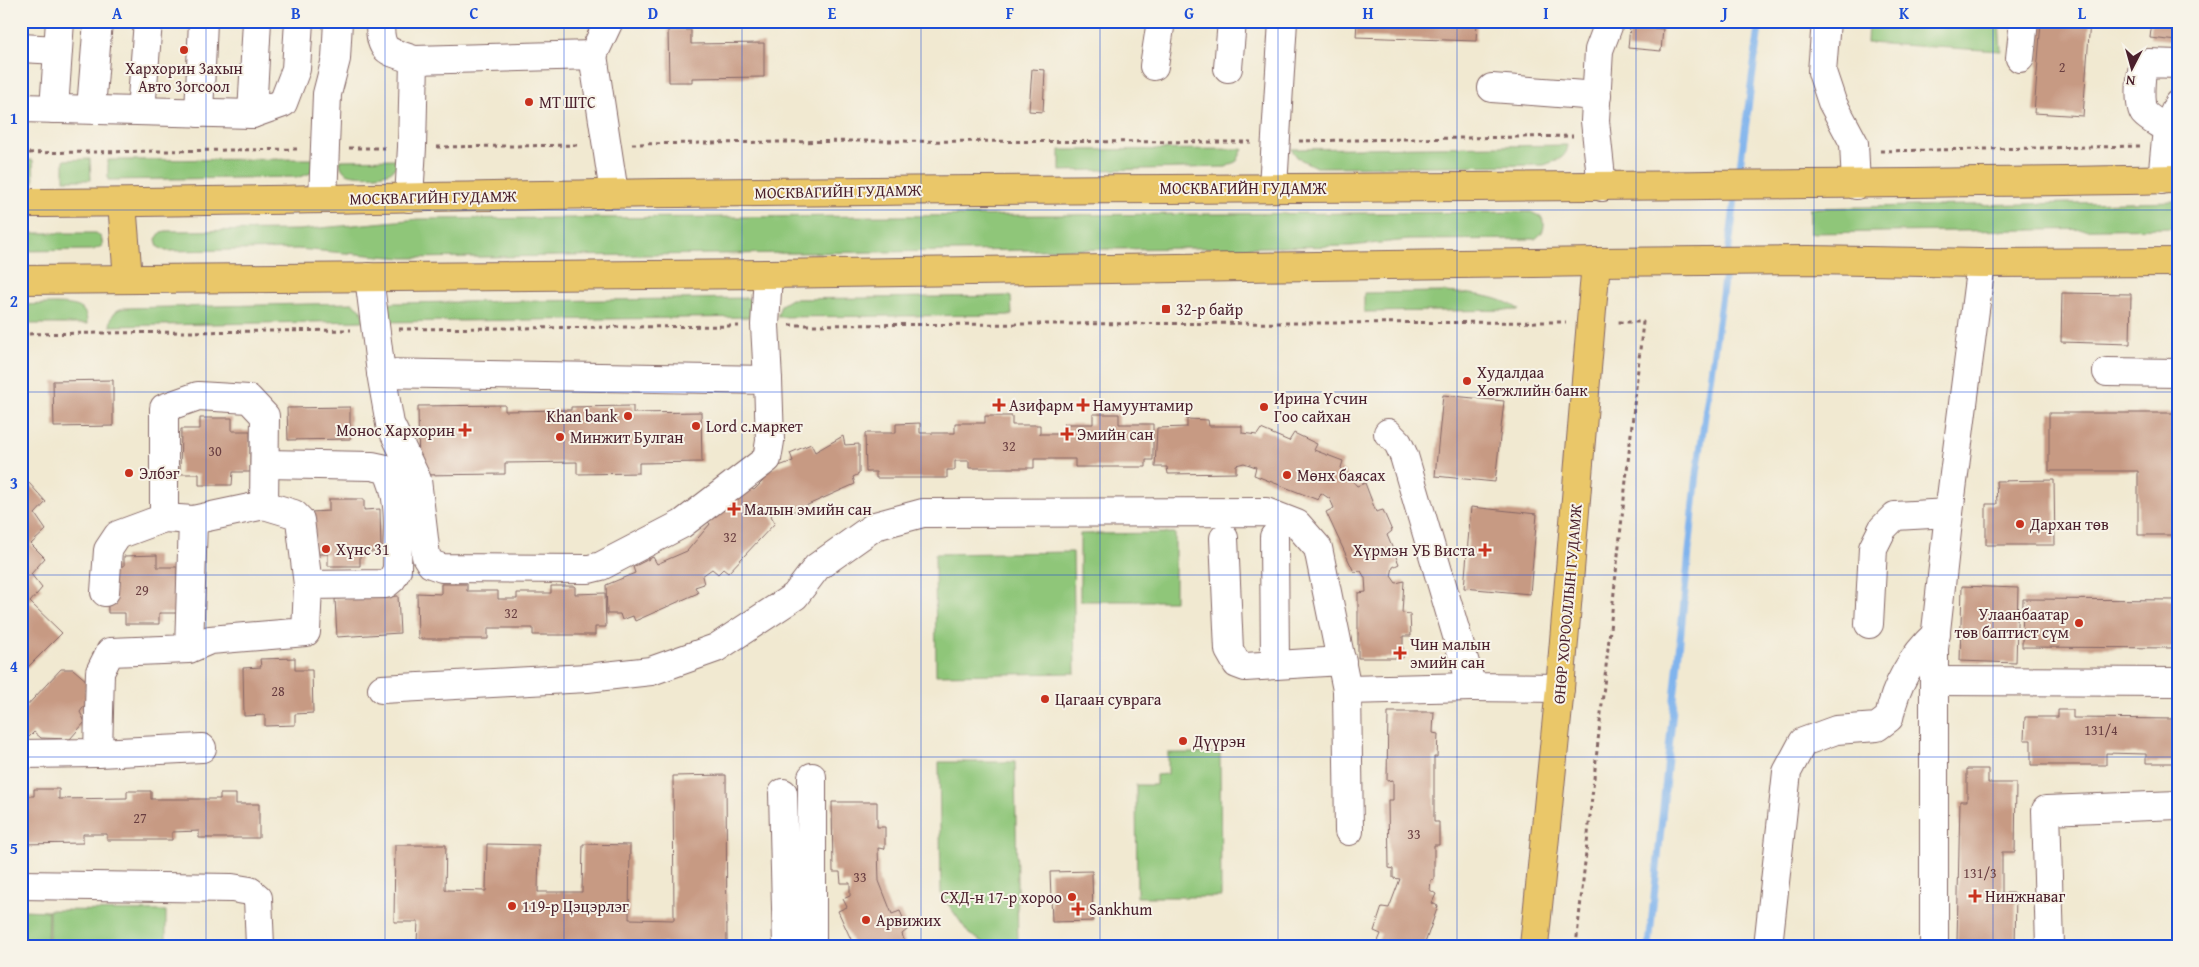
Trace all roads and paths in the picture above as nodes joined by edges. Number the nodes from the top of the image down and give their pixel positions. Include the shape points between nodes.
1 (60, 21) edge
2 (98, 21) edge
3 (148, 21) edge
4 (203, 21) edge
5 (257, 21) edge
6 (299, 21) edge
7 (338, 21) edge
8 (380, 21) edge
9 (609, 21) edge
10 (1161, 21) edge
11 (1232, 21) edge
12 (1283, 21) edge
13 (1610, 21) edge
14 (1826, 21) edge
15 (2024, 21) edge
16 (21, 48) edge
17 (58, 50) junction
18 (593, 55) junction
19 (2020, 58) dead end
20 (414, 60) junction
21 (2178, 64) edge
22 (1154, 66) dead end
23 (1228, 68) dead end
24 (1492, 88) dead end
25 (1597, 96) junction
26 (2178, 104) edge
27 (21, 108) edge
28 (54, 109) junction
29 (91, 109) junction
30 (141, 111) junction
31 (199, 112) junction
32 (252, 114) junction
33 (1597, 136) junction
34 (1276, 142) junction
35 (607, 145) junction
36 (412, 148) junction
37 (325, 149) junction
38 (1854, 152) junction
39 (21, 153) edge
40 (2169, 158) edge
41 (1856, 185) junction
42 (1273, 187) junction
43 (1602, 187) junction
44 (614, 193) junction
45 (409, 198) junction
46 (323, 199) junction
47 (21, 203) edge
48 (122, 203) junction
49 (1596, 262) junction
50 (2178, 262) edge
51 (1982, 263) junction
52 (768, 274) junction
53 (368, 277) junction
54 (128, 279) junction
55 (21, 280) edge
56 (1591, 322) junction
57 (765, 325) junction
58 (376, 330) junction
59 (21, 334) edge
60 (2107, 372) dead end
61 (381, 373) junction
62 (2178, 373) edge
63 (768, 380) junction
64 (1388, 433) dead end
65 (265, 464) junction
66 (264, 505) junction
67 (1949, 513) junction
68 (164, 518) junction
69 (193, 520) junction
70 (1274, 537) dead end
71 (1224, 538) dead end
72 (308, 585) junction
73 (106, 592) dead end
74 (1868, 624) dead end
75 (1936, 634) junction
76 (189, 649) junction
77 (1342, 661) junction
78 (1276, 665) junction
79 (1935, 681) junction
80 (2178, 682) edge
81 (1472, 688) junction
82 (1560, 688) junction
83 (382, 689) dead end
84 (1347, 690) junction
85 (202, 748) dead end
86 (98, 753) junction
87 (21, 754) edge
88 (812, 777) dead end
89 (783, 793) dead end
90 (2178, 804) edge
91 (1349, 831) dead end
92 (21, 885) edge
93 (260, 946) edge
94 (787, 946) edge
95 (812, 946) edge
96 (1534, 946) edge
97 (1576, 946) edge
98 (1768, 946) edge
99 (1934, 946) edge
100 (2050, 946) edge

1 - 17 street
2 - 29 street
3 - 30 street
4 - 31 street
5 - 32 street
6 - 32 street via 296,69 283,103
7 - 37 street via 336,59 327,94
8 - 20 street via 382,44 386,50
9 - 18 street
10 - 22 street
11 - 23 street
12 - 34 street
13 - 25 street via 1599,50
14 - 38 street via 1822,72 1832,102 1854,143
15 - 19 street
16 - 17 street
17 - 28 street
18 - 20 street
18 - 35 street
20 - 36 street
21 - 40 street via 2148,63 2141,72 2141,105
24 - 25 street
25 - 33 street
26 - 40 street
27 - 28 street
28 - 29 street
29 - 30 street
30 - 31 street
31 - 32 street
33 - 34 path
33 - 43 street
34 - 35 path via 856,141
34 - 42 street
35 - 36 path
35 - 44 street
36 - 37 path
36 - 45 street
37 - 39 path
37 - 46 street
38 - 40 path
38 - 41 street
40 - 41 main road, МОСКВАГИЙН ГУДАМЖ
41 - 43 main road, МОСКВАГИЙН ГУДАМЖ
42 - 43 main road, МОСКВАГИЙН ГУДАМЖ
42 - 44 main road, МОСКВАГИЙН ГУДАМЖ
44 - 45 main road, МОСКВАГИЙН ГУДАМЖ
45 - 46 main road, МОСКВАГИЙН ГУДАМЖ
46 - 48 main road, МОСКВАГИЙН ГУДАМЖ
47 - 48 main road, МОСКВАГИЙН ГУДАМЖ
48 - 54 main road
49 - 51 main road via 1809,260
49 - 52 main road
49 - 56 main road, ӨНӨР ХОРООЛЛЫН ГУДАМЖ
50 - 51 main road
51 - 67 street
52 - 53 main road
52 - 57 street
53 - 54 main road
53 - 58 street
54 - 55 main road
56 - 57 path
56 - 82 main road, ӨНӨР ХОРООЛЛЫН ГУДАМЖ
56 - 97 path via 1642,322
57 - 58 path
57 - 63 street
58 - 59 path
58 - 61 street
60 - 62 street
61 - 63 street
61 - 63 street via 390,424 417,480 426,556 432,564 442,568 589,569 601,566 682,524 767,459 770,441
64 - 81 street via 1404,456
65 - 66 street
65 - 68 street via 265,416 249,399 198,396 164,408
65 - 72 street via 372,466 386,469 392,479 396,497 397,570 392,579 386,584
66 - 69 street
66 - 72 street via 294,514 300,520
67 - 74 street via 1895,516 1882,528 1873,548
67 - 75 street
68 - 69 street
68 - 73 street via 118,535 108,550
69 - 76 street
70 - 78 street
71 - 78 street via 1229,650 1238,664 1245,667
72 - 76 street via 306,632 210,640
75 - 79 street
75 - 98 street via 1908,668 1893,699 1889,718 1877,727 1836,730 1803,742 1787,772
76 - 86 street via 110,652 100,672
77 - 78 street
77 - 83 street via 1318,548 1297,524 1266,512 923,513 875,526 817,567 795,596 716,648 651,671 587,678
77 - 84 street
79 - 80 street
79 - 99 street
81 - 82 street
81 - 84 street
82 - 96 main road, ӨНӨР ХОРООЛЛЫН ГУДАМЖ
84 - 91 street
85 - 86 street
86 - 87 street
88 - 95 street
89 - 94 street
90 - 100 street via 2046,810
92 - 93 street via 232,888 250,891 258,898

